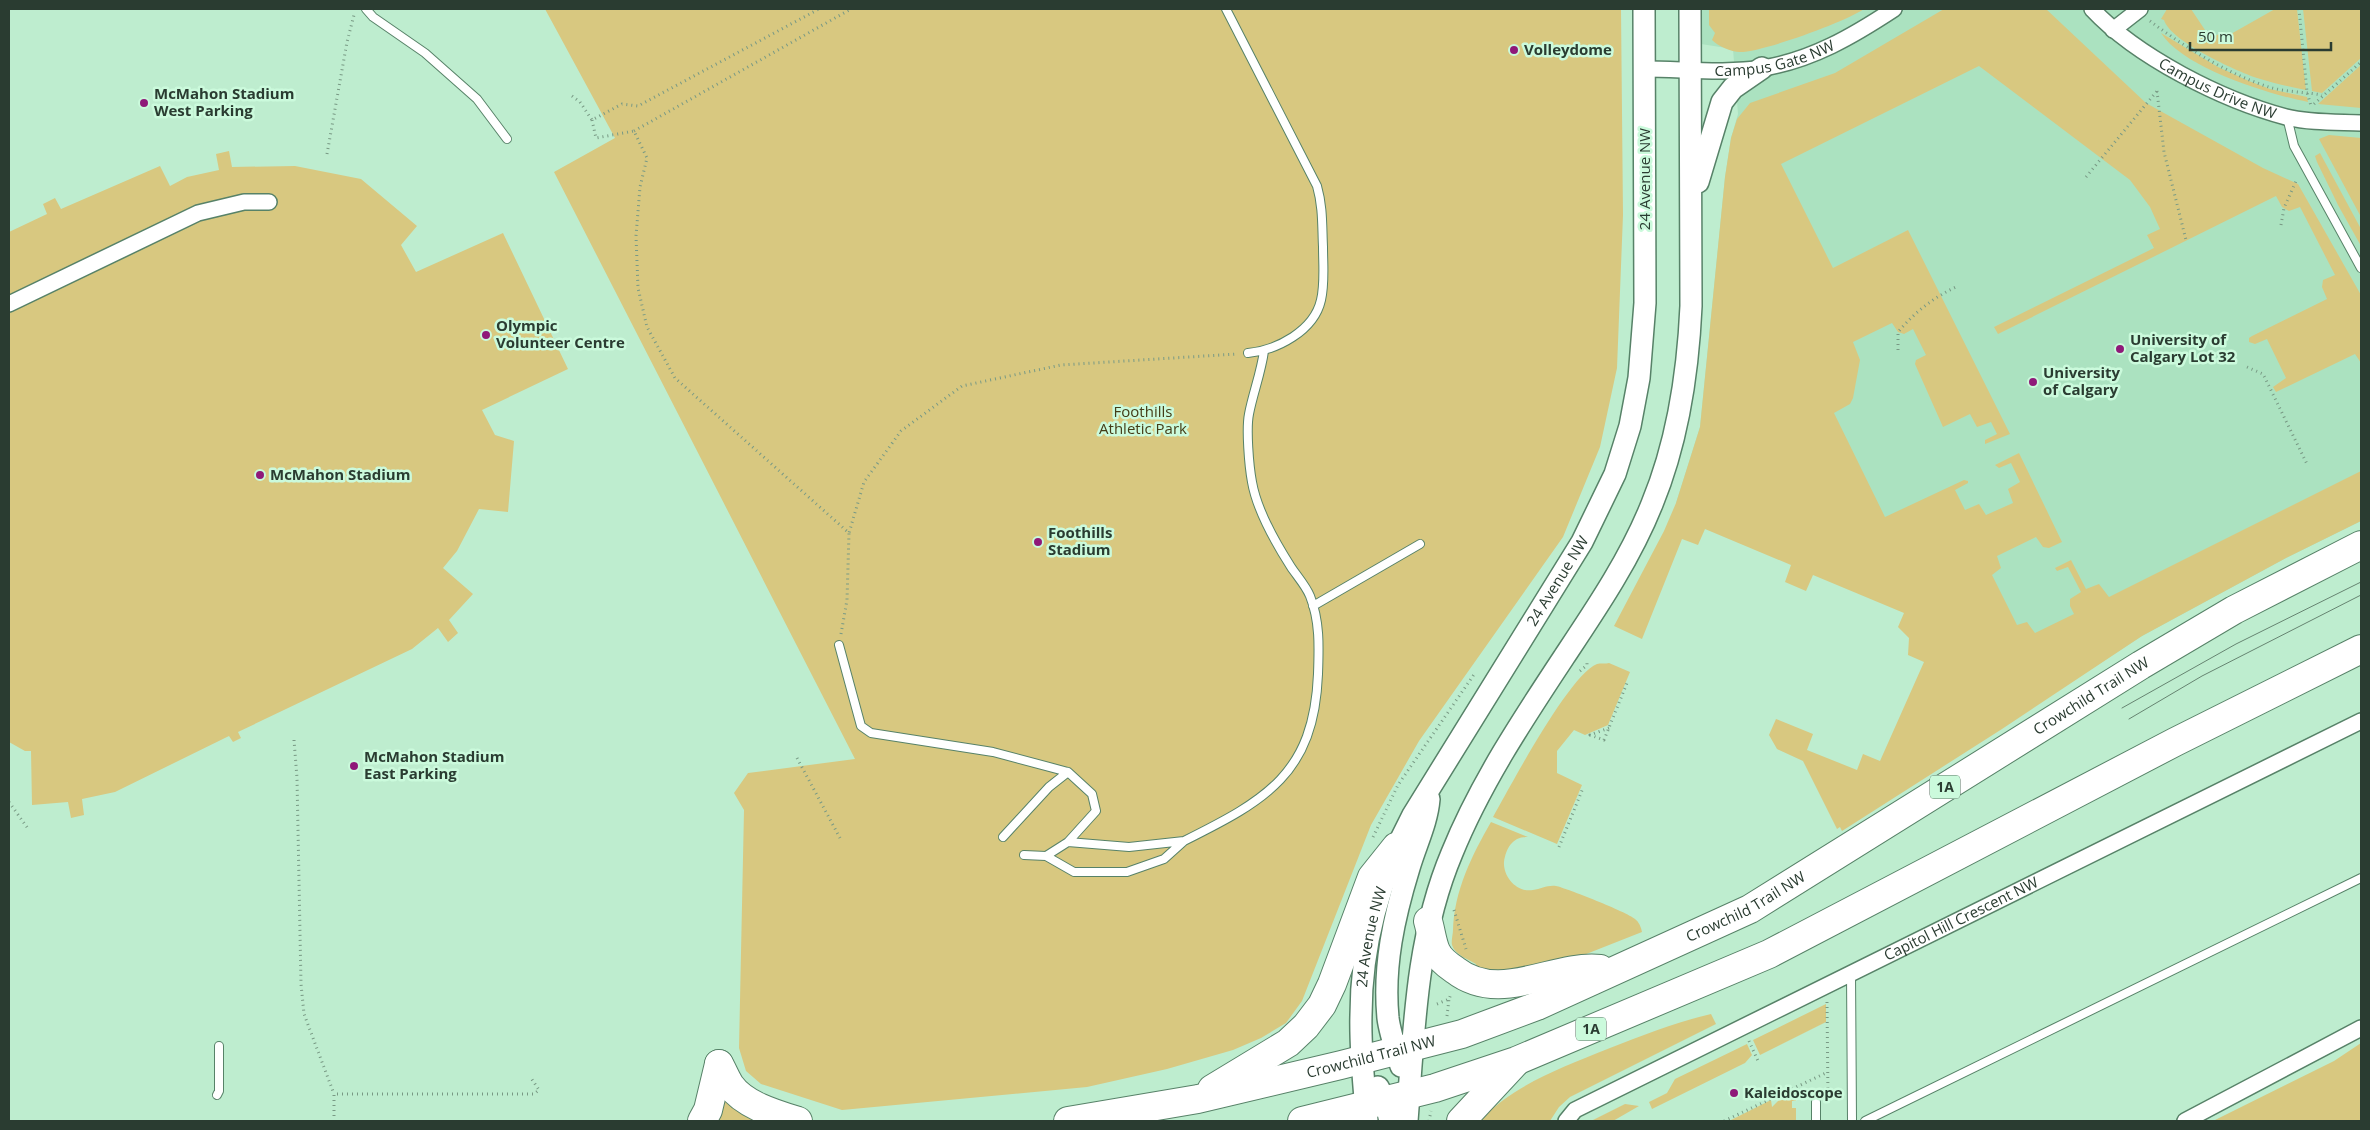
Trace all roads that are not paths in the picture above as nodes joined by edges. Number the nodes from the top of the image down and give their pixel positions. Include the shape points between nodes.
1 (366, 9) edge
2 (1226, 9) edge
3 (1644, 9) edge
4 (1690, 9) edge
5 (1894, 9) edge
6 (2092, 9) edge
7 (2139, 10) edge
8 (2113, 30) junction
9 (1762, 68) junction
10 (1645, 69) junction
11 (1691, 69) junction
12 (2287, 117) junction
13 (2361, 123) edge
14 (507, 139) dead end
15 (269, 202) dead end
16 (1691, 204) junction
17 (2361, 268) edge
18 (9, 304) edge
19 (1264, 351) junction
20 (1248, 353) road end
21 (1420, 544) dead end
22 (2361, 545) edge
23 (1313, 606) junction
24 (839, 645) road end
25 (2361, 649) edge
26 (2361, 721) edge
27 (1068, 772) junction
28 (1430, 788) junction
29 (1003, 837) dead end
30 (1068, 842) junction
31 (1184, 842) junction
32 (1396, 847) junction
33 (1024, 855) dead end
34 (1046, 856) junction
35 (2361, 878) edge
36 (1428, 921) junction
37 (1614, 970) junction
38 (1851, 972) junction
39 (2361, 1028) edge
40 (219, 1046) dead end
41 (1405, 1048) junction
42 (1362, 1059) junction
43 (1516, 1061) junction
44 (217, 1096) dead end
45 (1198, 1099) junction
46 (1816, 1102) dead end
47 (1383, 1108) edge
48 (702, 1121) edge
49 (798, 1121) edge
50 (1068, 1121) edge
51 (1302, 1121) edge
52 (1407, 1121) edge
53 (1461, 1121) edge
54 (1566, 1121) edge
55 (1816, 1121) edge
56 (1852, 1121) edge
57 (1865, 1121) edge
58 (2185, 1121) edge

1 - 14 lane via 425,53 477,99
2 - 19 lane via 1317,186 1322,204 1324,280 1321,301 1315,316 1301,331
3 - 10 street, 24 Avenue NW
4 - 11 street
5 - 9 street, Campus Gate NW via 1836,44
6 - 8 street, Campus Drive NW
7 - 8 street
8 - 12 street, Campus Drive NW via 2163,64 2232,99
9 - 11 street, Campus Gate NW
9 - 16 street via 1733,88 1722,102
10 - 11 street, Campus Gate NW
10 - 28 street, 24 Avenue NW via 1645,303 1639,378 1625,442 1605,497 1582,542
11 - 16 street
12 - 13 street, Campus Drive NW
12 - 17 lane via 2294,146
15 - 18 street via 244,202 198,213
16 - 36 street via 1688,355 1681,407 1652,505 1630,550 1473,807 1452,852
19 - 20 lane
19 - 23 lane via 1249,415 1252,483 1272,536 1310,595
21 - 23 lane
22 - 37 highway, Crowchild Trail NW / 1A via 2234,610 2149,660 1750,909
23 - 31 lane via 1320,634 1317,703 1308,737 1297,760 1280,782 1248,807
24 - 27 lane via 861,726 871,733 993,752
25 - 43 highway, 1A via 2175,742 1769,954
26 - 38 street, Capitol Hill Crescent NW
27 - 29 lane via 1049,786
27 - 30 lane via 1092,794 1096,811
28 - 32 street, 24 Avenue NW
28 - 41 street via 1427,818 1391,934 1388,1018
30 - 31 lane via 1129,847
30 - 34 lane
31 - 34 lane via 1164,859 1127,872 1074,872
32 - 42 street, 24 Avenue NW via 1376,904 1368,939 1362,992
32 - 45 highway via 1372,877 1332,984 1322,1005 1306,1026 1288,1042
33 - 34 lane
35 - 57 lane
36 - 37 highway via 1437,953 1461,975 1474,980 1507,984 1585,967
36 - 41 street
37 - 41 highway, Crowchild Trail NW / 1A via 1537,1006 1462,1034
38 - 54 street, Capitol Hill Crescent NW via 1575,1110
38 - 56 lane
39 - 58 street
40 - 44 lane
41 - 42 highway, Crowchild Trail NW / 1A
41 - 47 street
42 - 45 highway, Crowchild Trail NW / 1A
42 - 47 street, 24 Avenue NW
43 - 47 highway, 1A
43 - 53 highway
45 - 50 highway, Crowchild Trail NW / 1A
46 - 55 lane
47 - 51 highway, 1A
47 - 52 street, 24 Avenue NW
48 - 49 highway via 708,1110 719,1064 731,1086 747,1100

